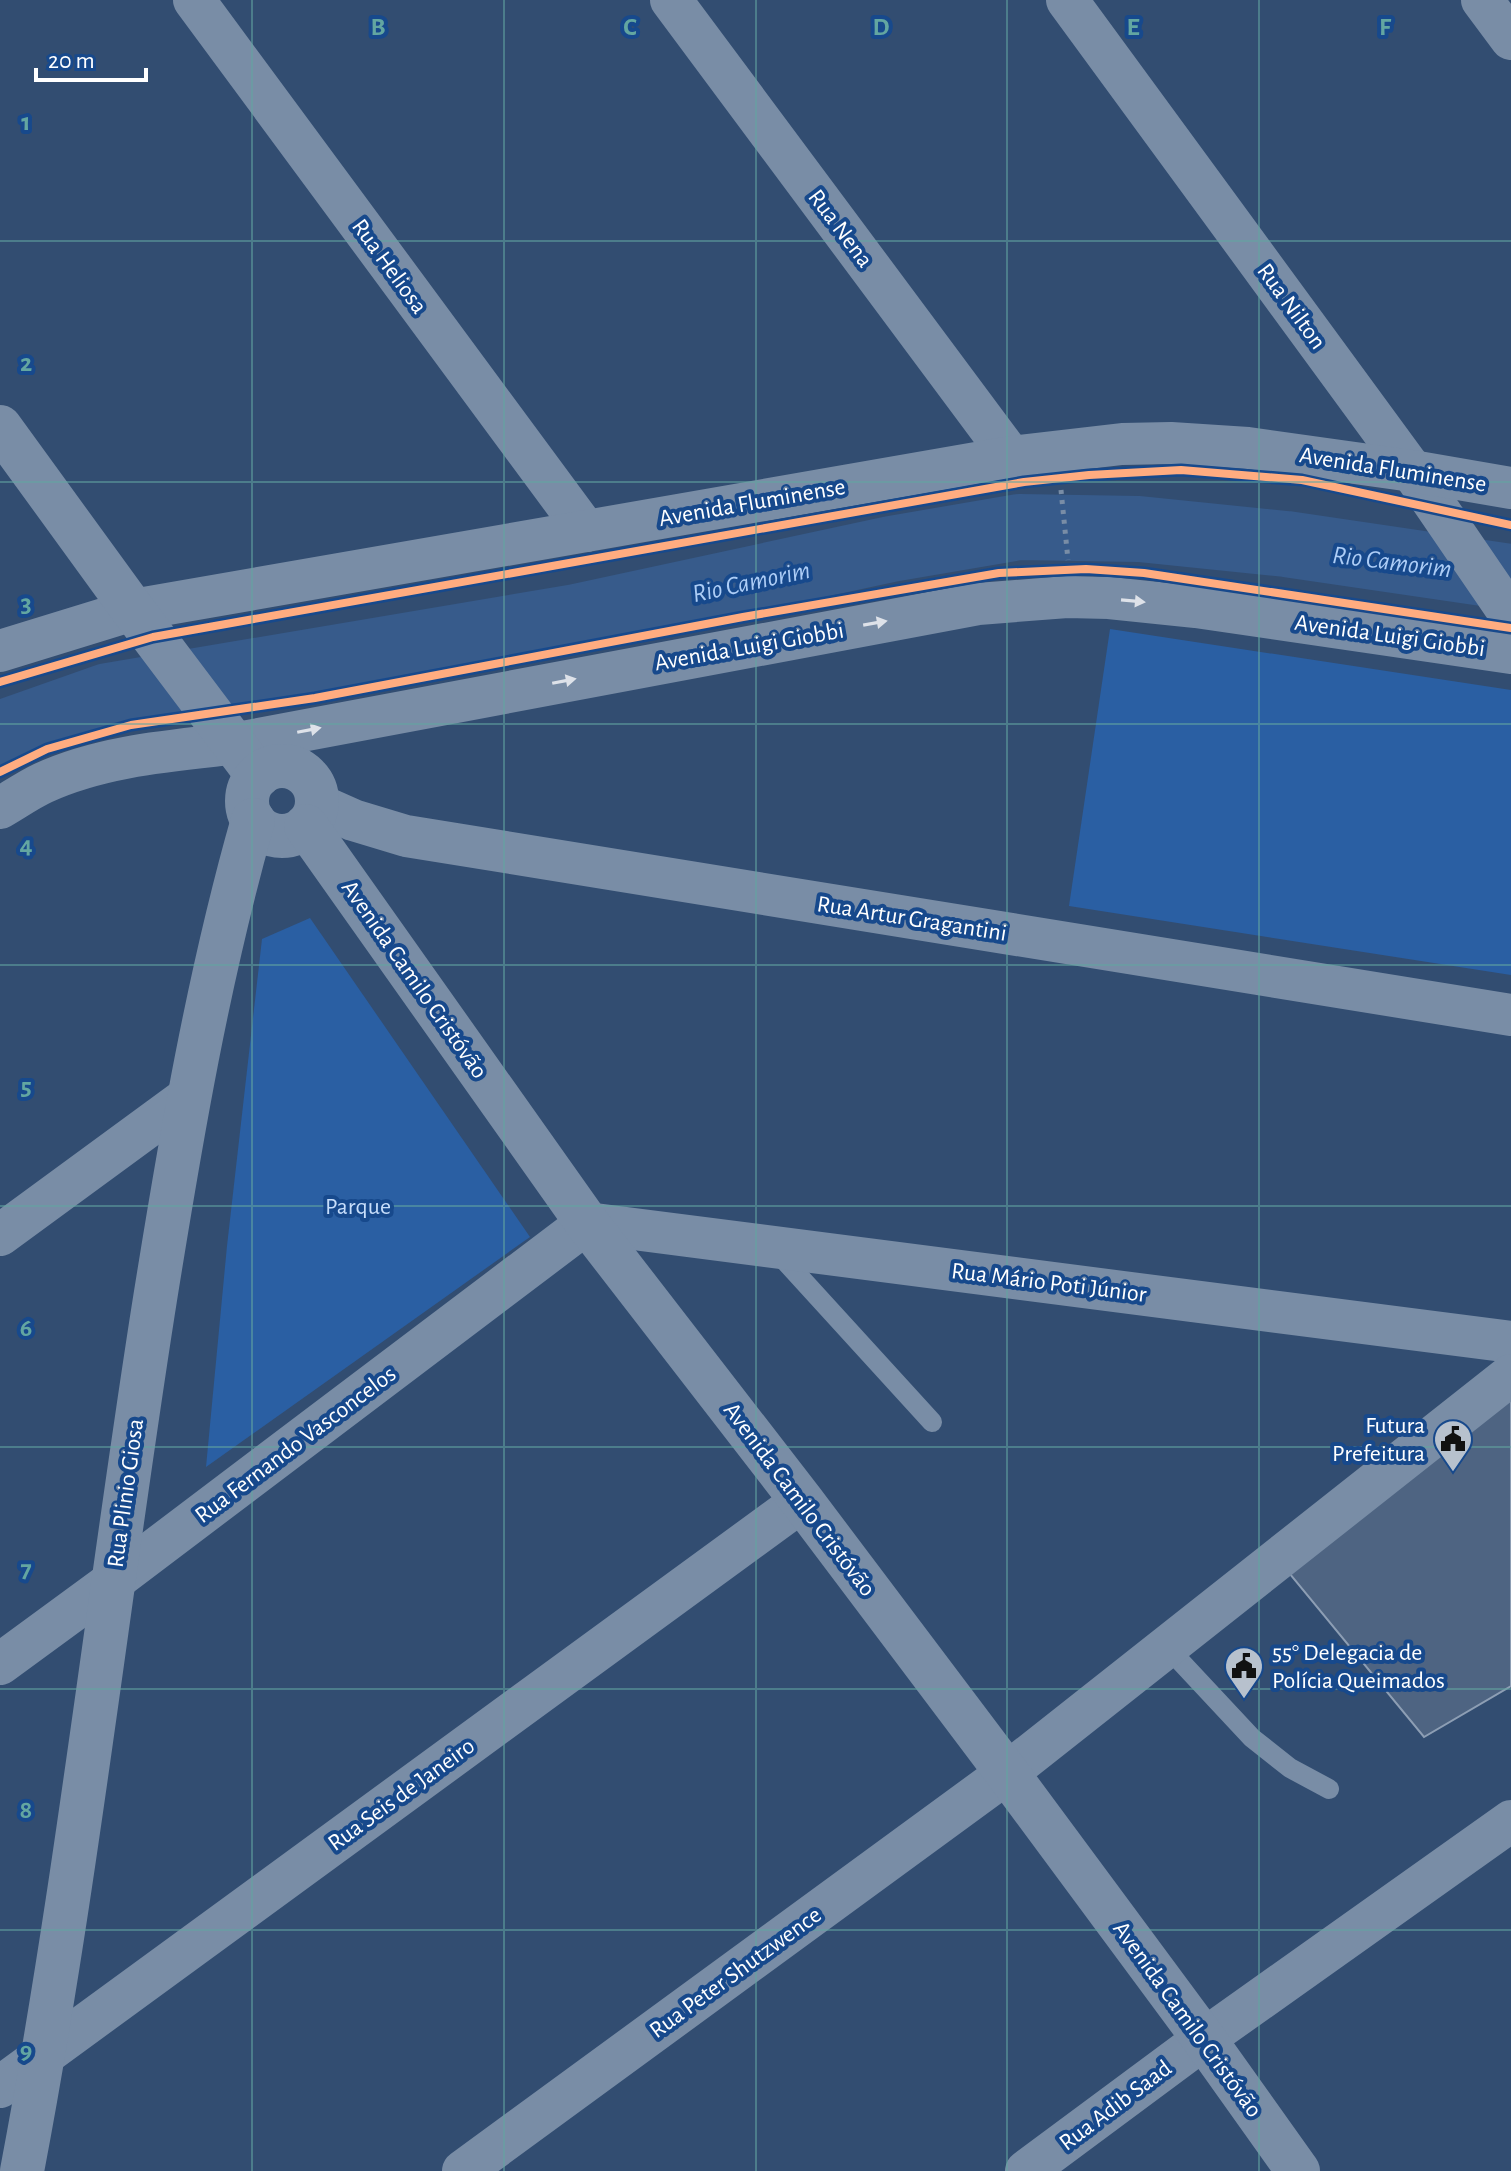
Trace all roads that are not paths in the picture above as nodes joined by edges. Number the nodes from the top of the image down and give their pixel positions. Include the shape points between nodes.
1 (194, 0) edge
2 (671, 0) edge
3 (1067, 0) edge
4 (1482, 0) edge
5 (1511, 39) edge
6 (0, 427) edge
7 (1011, 457) junction
8 (1412, 471) junction
9 (1511, 488) edge
10 (586, 531) junction
11 (1511, 616) edge
12 (143, 623) junction
13 (0, 651) edge
14 (1511, 653) edge
15 (233, 744) junction
16 (0, 808) edge
17 (312, 815) junction
18 (253, 820) junction
19 (1511, 1015) edge
20 (187, 1098) junction
21 (587, 1223) junction
22 (0, 1235) edge
23 (772, 1246) junction
24 (1511, 1342) edge
25 (1511, 1375) edge
26 (932, 1422) dead end
27 (802, 1501) junction
28 (112, 1582) junction
29 (1167, 1647) junction
30 (0, 1664) edge
31 (1007, 1773) junction
32 (1329, 1789) dead end
33 (1511, 1821) edge
34 (1204, 2039) junction
35 (44, 2056) junction
36 (0, 2087) edge
37 (22, 2171) edge
38 (463, 2171) edge
39 (1026, 2171) edge
40 (1298, 2171) edge

1 - 10 street, Rua Heliosa
2 - 7 street, Rua Nena
3 - 8 street, Rua Nilton
4 - 5 street
6 - 12 street
7 - 8 street, Avenida Fluminense via 1171,443
7 - 10 street, Avenida Fluminense
8 - 9 street, Avenida Fluminense
8 - 11 street, Rua Nilton
10 - 12 street, Avenida Fluminense
12 - 13 street, Avenida Fluminense
12 - 15 street
15 -> 14 street, Avenida Luigi Giobbi via 947,609 1038,599 1109,598 1196,607
15 - 16 street, Avenida Luigi Giobbi via 148,753 86,768 42,783
15 - 17 street, Avenida Camilo Cristóvão via 274,767 302,772 314,786
15 - 18 street, Rua Plinio Giosa
17 - 18 street via 293,834 278,835
17 - 19 street, Rua Artur Gragantini via 353,820 406,836
17 - 21 street, Avenida Camilo Cristóvão
18 - 20 street, Rua Plinio Giosa via 225,920
20 - 22 street
20 - 28 street, Rua Plinio Giosa
21 - 23 street, Rua Mário Poti Júnior
21 - 27 street, Avenida Camilo Cristóvão
21 - 28 street, Rua Fernando Vasconcelos
23 - 24 street, Rua Mário Poti Júnior
23 - 26 lane
25 - 29 street, Rua Peter Shutzwence
27 - 31 street, Avenida Camilo Cristóvão
27 - 35 street, Rua Seis de Janeiro
28 - 30 street, Rua Fernando Vasconcelos
28 - 35 street, Rua Plinio Giosa
29 - 31 street, Rua Peter Shutzwence
29 - 32 lane via 1252,1738 1290,1768
31 - 34 street, Avenida Camilo Cristóvão
31 - 38 street, Rua Peter Shutzwence
33 - 34 street, Rua Adib Saad
34 - 39 street, Rua Adib Saad
34 - 40 street, Avenida Camilo Cristóvão
35 - 36 street, Rua Seis de Janeiro
35 - 37 street, Rua Plinio Giosa

